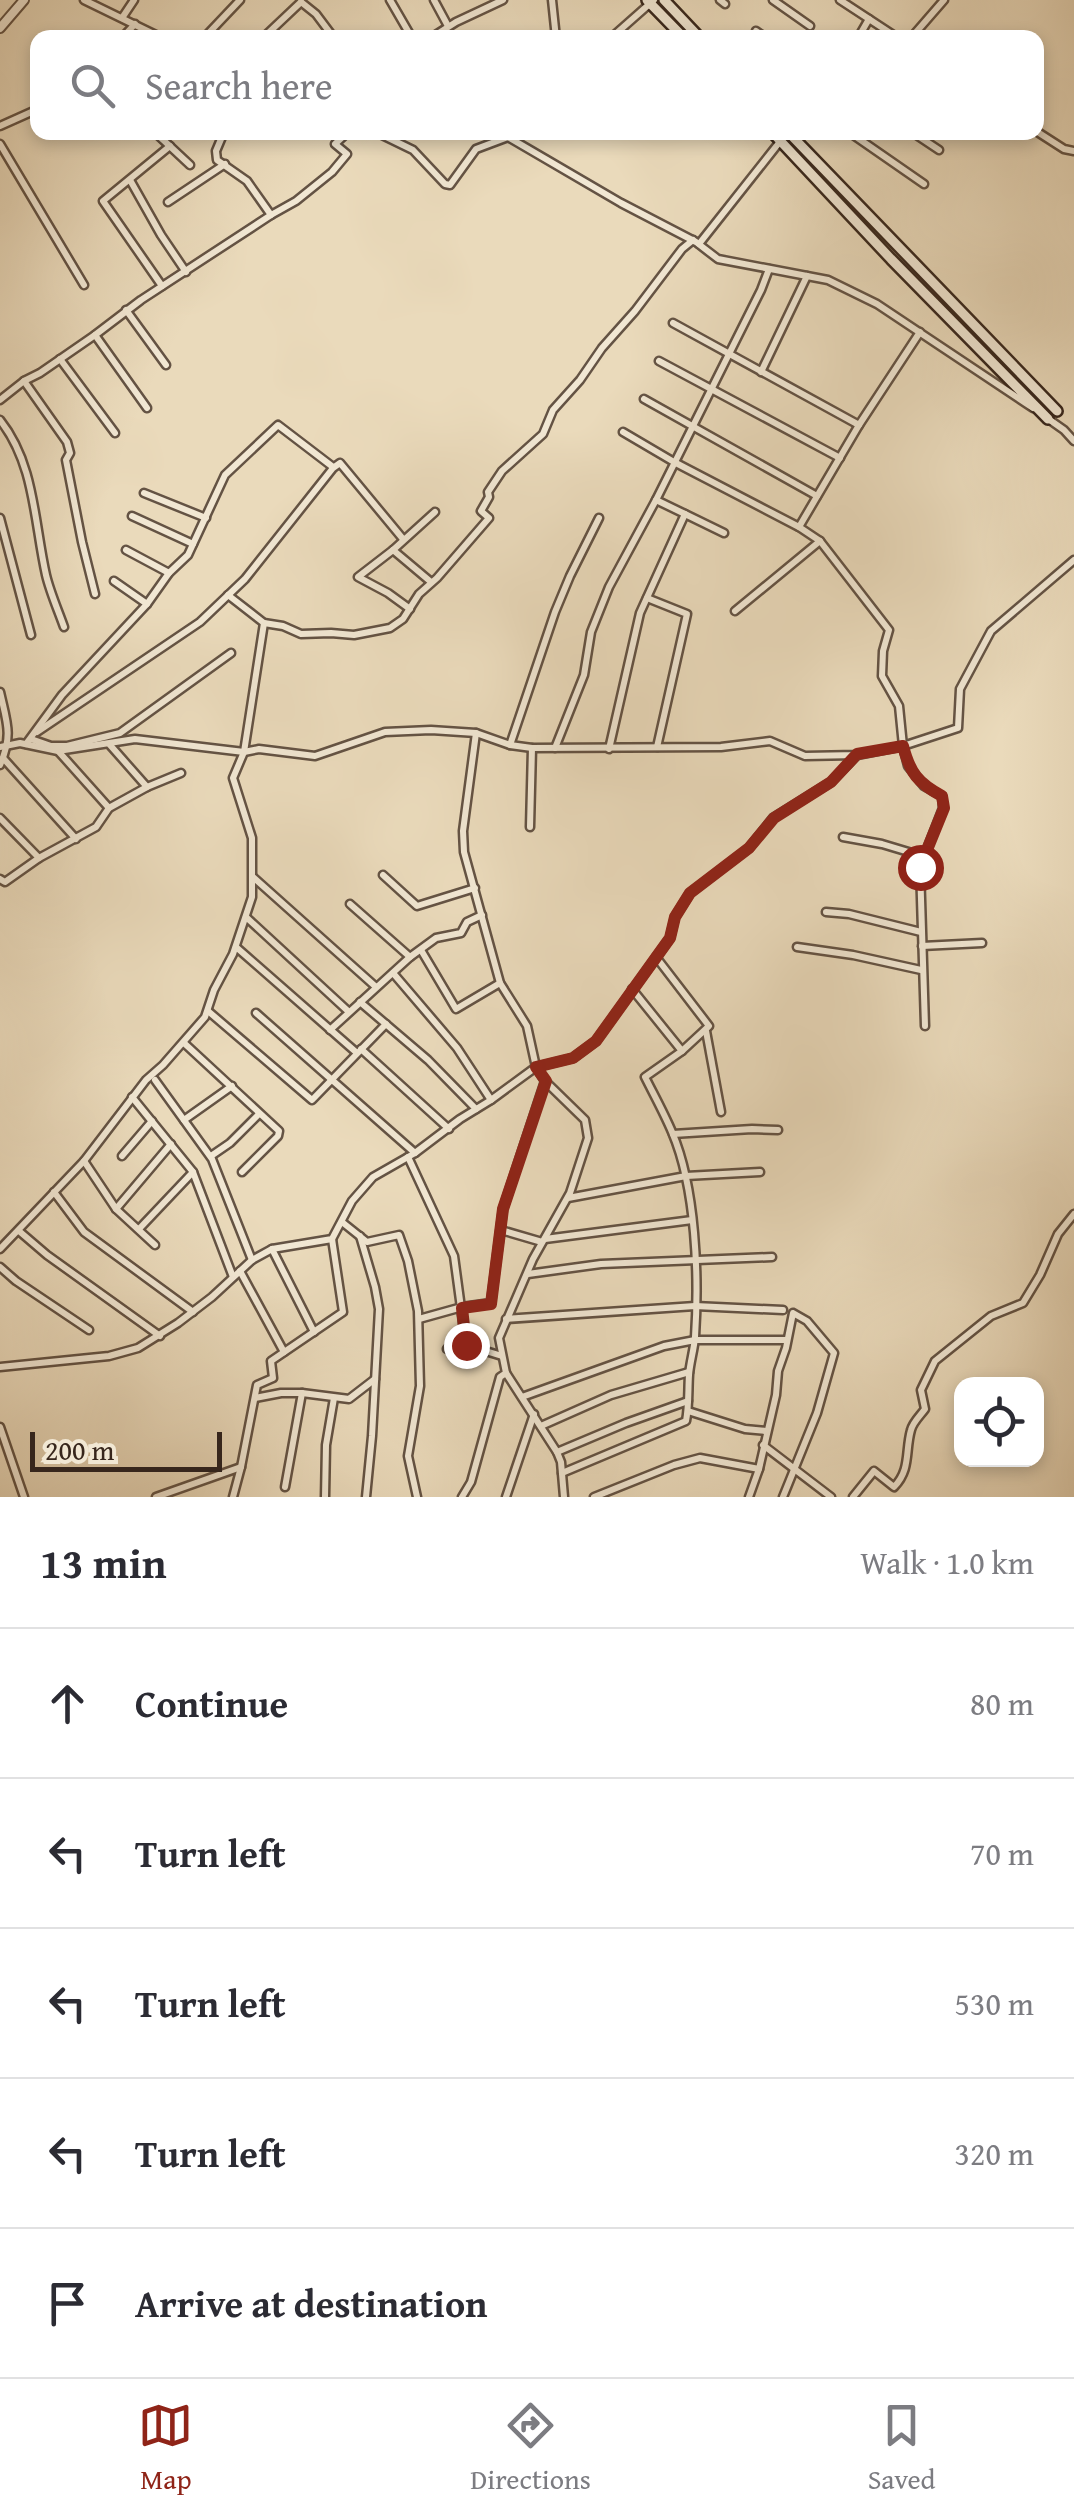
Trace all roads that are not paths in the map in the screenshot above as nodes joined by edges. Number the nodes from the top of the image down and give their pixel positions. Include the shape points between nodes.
1 (24, 0) edge
2 (84, 0) edge
3 (134, 0) edge
4 (240, 0) edge
5 (390, 0) edge
6 (434, 0) edge
7 (503, 0) edge
8 (552, 0) edge
9 (664, 0) edge
10 (773, 0) edge
11 (840, 0) edge
12 (944, 0) edge
13 (300, 1) edge
14 (650, 1) edge
15 (122, 18) junction
16 (869, 19) junction
17 (135, 24) junction
18 (448, 26) junction
19 (810, 26) dead end
20 (0, 28) edge
21 (129, 30) edge
22 (147, 30) edge
23 (212, 30) edge
24 (271, 30) edge
25 (328, 30) edge
26 (407, 30) edge
27 (443, 30) edge
28 (555, 30) edge
29 (619, 30) edge
30 (677, 30) edge
31 (692, 30) edge
32 (863, 30) edge
33 (886, 30) edge
34 (918, 30) edge
35 (30, 113) edge
36 (0, 126) edge
37 (1044, 135) edge
38 (164, 140) edge
39 (221, 140) edge
40 (339, 140) edge
41 (392, 140) edge
42 (498, 140) edge
43 (519, 140) edge
44 (782, 140) edge
45 (789, 140) edge
46 (789, 140) edge
47 (861, 140) edge
48 (924, 140) edge
49 (0, 144) edge
50 (170, 146) junction
51 (938, 150) dead end
52 (1074, 151) edge
53 (225, 164) junction
54 (190, 165) dead end
55 (130, 180) junction
56 (924, 184) dead end
57 (168, 202) dead end
58 (271, 215) junction
59 (696, 242) junction
60 (770, 269) junction
61 (186, 272) junction
62 (807, 276) junction
63 (84, 286) dead end
64 (162, 286) junction
65 (126, 310) junction
66 (674, 324) dead end
67 (920, 332) junction
68 (95, 336) junction
69 (728, 354) junction
70 (60, 359) junction
71 (659, 361) dead end
72 (166, 365) dead end
73 (761, 372) junction
74 (24, 381) junction
75 (710, 390) junction
76 (644, 399) dead end
77 (0, 400) edge
78 (148, 408) dead end
79 (1057, 411) dead end
80 (1048, 419) junction
81 (0, 420) edge
82 (860, 425) junction
83 (692, 426) junction
84 (622, 432) dead end
85 (115, 433) dead end
86 (1074, 442) edge
87 (840, 458) junction
88 (674, 462) junction
89 (333, 468) junction
90 (144, 493) dead end
91 (817, 496) junction
92 (656, 500) junction
93 (435, 512) dead end
94 (685, 514) junction
95 (132, 516) dead end
96 (0, 518) edge
97 (206, 518) junction
98 (600, 518) dead end
99 (799, 527) junction
100 (724, 533) dead end
101 (403, 539) junction
102 (820, 541) junction
103 (193, 544) junction
104 (126, 550) dead end
105 (393, 550) junction
106 (1074, 560) edge
107 (168, 573) junction
108 (114, 582) dead end
109 (431, 582) junction
110 (96, 594) dead end
111 (228, 595) junction
112 (646, 598) junction
113 (147, 604) junction
114 (410, 609) junction
115 (735, 611) dead end
116 (264, 623) junction
117 (64, 626) dead end
118 (31, 636) dead end
119 (231, 653) dead end
120 (0, 692) edge
121 (37, 732) junction
122 (476, 733) junction
123 (122, 737) junction
124 (28, 741) junction
125 (9, 744) junction
126 (109, 744) junction
127 (510, 745) junction
128 (903, 746) junction
129 (0, 747) edge
130 (657, 747) junction
131 (532, 748) junction
132 (556, 748) junction
133 (610, 749) junction
134 (58, 751) junction
135 (244, 752) junction
136 (857, 754) junction
137 (2, 761) edge
138 (181, 773) dead end
139 (147, 787) junction
140 (109, 808) junction
141 (0, 818) edge
142 (530, 828) dead end
143 (843, 836) dead end
144 (76, 838) junction
145 (922, 856) junction
146 (39, 858) junction
147 (383, 875) dead end
148 (252, 876) junction
149 (0, 879) edge
150 (475, 888) junction
151 (350, 904) dead end
152 (826, 912) dead end
153 (482, 915) junction
154 (246, 918) junction
155 (921, 932) junction
156 (982, 943) dead end
157 (922, 946) junction
158 (236, 947) junction
159 (797, 947) dead end
160 (420, 950) junction
161 (410, 957) junction
162 (656, 957) junction
163 (922, 970) junction
164 (393, 974) junction
165 (500, 983) junction
166 (376, 987) junction
167 (632, 989) junction
168 (360, 1002) junction
169 (208, 1011) junction
170 (256, 1012) dead end
171 (349, 1012) junction
172 (386, 1024) junction
173 (925, 1026) dead end
174 (330, 1030) junction
175 (706, 1031) junction
176 (184, 1043) junction
177 (359, 1051) junction
178 (682, 1051) junction
179 (536, 1067) junction
180 (155, 1080) dead end
181 (334, 1080) junction
182 (546, 1081) junction
183 (232, 1086) junction
184 (132, 1097) junction
185 (491, 1100) junction
186 (476, 1108) junction
187 (721, 1112) dead end
188 (258, 1115) dead end
189 (184, 1120) junction
190 (152, 1121) junction
191 (449, 1129) junction
192 (778, 1130) dead end
193 (673, 1134) junction
194 (170, 1144) junction
195 (412, 1155) junction
196 (122, 1156) dead end
197 (211, 1156) junction
198 (84, 1162) junction
199 (192, 1172) junction
200 (242, 1172) dead end
201 (760, 1172) dead end
202 (686, 1176) junction
203 (54, 1192) junction
204 (566, 1199) junction
205 (116, 1209) junction
206 (1074, 1214) edge
207 (692, 1220) junction
208 (342, 1222) junction
209 (139, 1229) junction
210 (500, 1230) junction
211 (19, 1231) junction
212 (360, 1236) junction
213 (332, 1239) junction
214 (543, 1241) junction
215 (155, 1245) dead end
216 (0, 1249) edge
217 (272, 1249) junction
218 (772, 1257) dead end
219 (252, 1260) junction
220 (695, 1261) junction
221 (0, 1267) edge
222 (240, 1271) junction
223 (527, 1274) junction
224 (233, 1278) junction
225 (695, 1306) junction
226 (462, 1308) junction
227 (783, 1310) dead end
228 (193, 1312) junction
229 (418, 1319) junction
230 (506, 1320) junction
231 (89, 1330) dead end
232 (314, 1332) junction
233 (160, 1336) junction
234 (695, 1340) junction
235 (787, 1340) junction
236 (466, 1345) junction
237 (447, 1350) dead end
238 (284, 1352) junction
239 (502, 1356) junction
240 (0, 1367) edge
241 (689, 1372) junction
242 (506, 1373) junction
243 (375, 1379) junction
244 (302, 1393) junction
245 (522, 1397) junction
246 (255, 1398) junction
247 (334, 1398) junction
248 (688, 1401) junction
249 (688, 1412) junction
250 (534, 1414) junction
251 (541, 1426) junction
252 (0, 1428) edge
253 (766, 1431) junction
254 (764, 1446) junction
255 (557, 1452) junction
256 (242, 1467) junction
257 (759, 1469) junction
258 (794, 1469) junction
259 (562, 1473) junction
260 (285, 1487) dead end
261 (24, 1497) edge
262 (156, 1497) edge
263 (233, 1497) edge
264 (325, 1497) edge
265 (366, 1497) edge
266 (417, 1497) edge
267 (462, 1497) edge
268 (506, 1497) edge
269 (564, 1497) edge
270 (594, 1497) edge
271 (749, 1497) edge
272 (784, 1497) edge
273 (831, 1497) edge
274 (853, 1497) edge

1 - 20 street
2 - 15 street
3 - 15 street
4 - 23 street
5 - 26 street
6 - 18 street
7 - 18 street
8 - 28 street
9 - 31 main road
10 - 19 street
11 - 16 street
12 - 34 street
13 - 24 street
13 - 25 street
14 - 29 street
14 - 30 main road
15 - 17 street
16 - 32 street
16 - 33 street
17 - 21 street
17 - 22 street
18 - 27 street
35 - 36 street
37 - 52 street
38 - 50 street
39 - 53 street via 217,160
40 - 58 street via 335,144 347,154 332,172
41 - 42 street via 450,185 476,149
43 - 59 street
44 - 59 street
45 - 79 main road
46 - 80 main road
47 - 56 street
48 - 51 street
49 - 63 street
50 - 54 street
50 - 55 street
53 - 57 street
53 - 58 street
55 - 61 street
55 - 64 street via 103,201
58 - 61 street
59 - 60 street via 718,258
59 - 109 street via 682,250 602,348 553,410 543,434 502,472 481,511 489,518
60 - 62 street
60 - 69 street
61 - 64 street
62 - 67 street via 878,304
62 - 73 street
64 - 65 street
65 - 68 street
65 - 72 street
66 - 69 street
67 - 80 street
67 - 82 street
68 - 70 street
68 - 78 street
69 - 73 street
69 - 75 street
70 - 74 street
70 - 85 street
71 - 75 street
73 - 82 street
74 - 77 street
74 - 110 street via 68,442 66,460
75 - 83 street
75 - 87 street
76 - 83 street
80 - 86 street
81 - 117 street via 20,451 46,577
82 - 87 street
83 - 88 street
83 - 91 street
84 - 88 street
87 - 91 street
88 - 92 street
88 - 99 street
89 - 97 street via 278,426 225,475
89 - 101 street via 340,463
89 - 111 street
90 - 97 street
91 - 99 street
92 - 94 street
92 - 132 street via 603,602
93 - 101 street
94 - 100 street
94 - 112 street
95 - 103 street
96 - 118 street
97 - 103 street
98 - 127 street via 555,612
99 - 102 street
101 - 105 street
102 - 115 street
102 - 128 street via 890,630 882,676 899,706
103 - 107 street
104 - 107 street
105 - 109 street
105 - 114 street via 358,577
106 - 128 street via 991,631 960,689 958,728
107 - 113 street
108 - 113 street
109 - 114 street
111 - 116 street
111 - 121 street via 200,622
112 - 130 street via 687,614
112 - 133 street
113 - 121 street via 62,695
114 - 116 street via 390,628 354,635 301,634
116 - 135 street
119 - 123 street
120 - 125 street
121 - 124 street
122 - 127 street
122 - 135 street via 385,732 315,756
122 - 150 street via 463,831
123 - 124 street via 68,746
123 - 126 street
123 - 135 street
124 - 125 street
124 - 134 street
125 - 129 street
125 - 137 street
126 - 134 street
126 - 139 street
127 - 131 street
128 - 136 street
128 - 145 street via 908,766 942,796 944,808
130 - 133 street
130 - 136 street via 770,741 806,756
131 - 132 street
131 - 142 street
132 - 133 street
134 - 140 street
135 - 148 street via 234,778 252,838
136 - 162 street via 690,893
137 - 144 street
138 - 139 street
139 - 140 street
140 - 144 street via 96,827
141 - 146 street
143 - 145 street
144 - 146 street
145 - 155 street
146 - 149 street via 6,882
147 - 150 street via 417,906
148 - 154 street
148 - 166 street
150 - 153 street
151 - 161 street
152 - 155 street
153 - 160 street via 461,933
153 - 165 street
154 - 158 street
154 - 171 street
155 - 157 street
156 - 157 street
157 - 163 street
158 - 169 street
158 - 174 street
159 - 163 street
160 - 161 street
160 - 165 street via 456,1009
161 - 164 street
162 - 167 street
162 - 175 street via 709,1026
163 - 173 street
164 - 166 street
164 - 185 street via 457,1048
165 - 179 street via 527,1026
166 - 168 street
167 - 178 street
167 - 179 street via 596,1041 573,1058
168 - 171 street
168 - 172 street
169 - 176 street
169 - 181 street via 310,1100
170 - 181 street
171 - 174 street
172 - 177 street
172 - 186 street
174 - 177 street
175 - 178 street
175 - 187 street
176 - 183 street
176 - 184 street
177 - 181 street
177 - 191 street
178 - 193 street via 645,1077
179 - 182 street
179 - 185 street
180 - 189 street
181 - 195 street
182 - 204 street via 585,1120 588,1138
182 - 210 street
183 - 189 street
183 - 200 street via 279,1132
184 - 190 street
184 - 198 street
185 - 186 street
186 - 191 street
188 - 197 street
189 - 197 street
190 - 194 street
190 - 196 street
191 - 195 street
192 - 193 street
193 - 202 street
194 - 199 street
194 - 205 street
195 - 208 street via 364,1186
195 - 226 street via 454,1256
197 - 219 street
198 - 203 street
198 - 205 street
199 - 209 street
199 - 224 street
201 - 202 street
202 - 204 street
202 - 207 street
203 - 211 street
203 - 228 street via 84,1232
204 - 214 street
205 - 209 street
206 - 274 street via 1023,1302 991,1316 935,1362 921,1390 925,1409 912,1426 900,1481 894,1487 874,1471
207 - 214 street
207 - 220 street
208 - 212 street
208 - 213 street
209 - 215 street
210 - 214 street
210 - 226 street via 491,1304
211 - 216 street
211 - 233 street
212 - 229 street via 373,1242 399,1235
212 - 243 street via 379,1309
213 - 217 street
213 - 232 street via 343,1312
214 - 223 street
217 - 219 street
217 - 232 street
218 - 220 street
219 - 222 street
220 - 223 street
220 - 225 street
221 - 231 street
222 - 224 street
222 - 238 street
223 - 230 street
224 - 228 street
225 - 227 street
225 - 230 street
225 - 234 street
226 - 229 street
226 - 236 street
228 - 233 street
229 - 266 street via 420,1386 408,1456
230 - 239 street
232 - 238 street
233 - 240 street via 110,1356
234 - 235 street
234 - 241 street
234 - 245 street
235 - 253 street
235 - 258 street via 793,1313 834,1353
236 - 237 street
236 - 239 street
238 - 246 street via 270,1361 272,1378 257,1385
239 - 242 street
241 - 248 street
241 - 251 street via 611,1395
242 - 245 street
242 - 267 street
243 - 247 street via 349,1398
243 - 265 street
244 - 246 street
244 - 247 street
244 - 260 street
245 - 250 street
246 - 256 street
247 - 264 street
248 - 249 street
248 - 255 street
249 - 253 street
249 - 259 street via 686,1420
250 - 251 street
250 - 268 street
251 - 255 street
252 - 261 street
253 - 254 street
254 - 257 street
254 - 258 street
255 - 259 street
256 - 262 street
256 - 263 street
257 - 270 street via 700,1458
257 - 271 street
258 - 272 street
258 - 273 street
259 - 269 street

